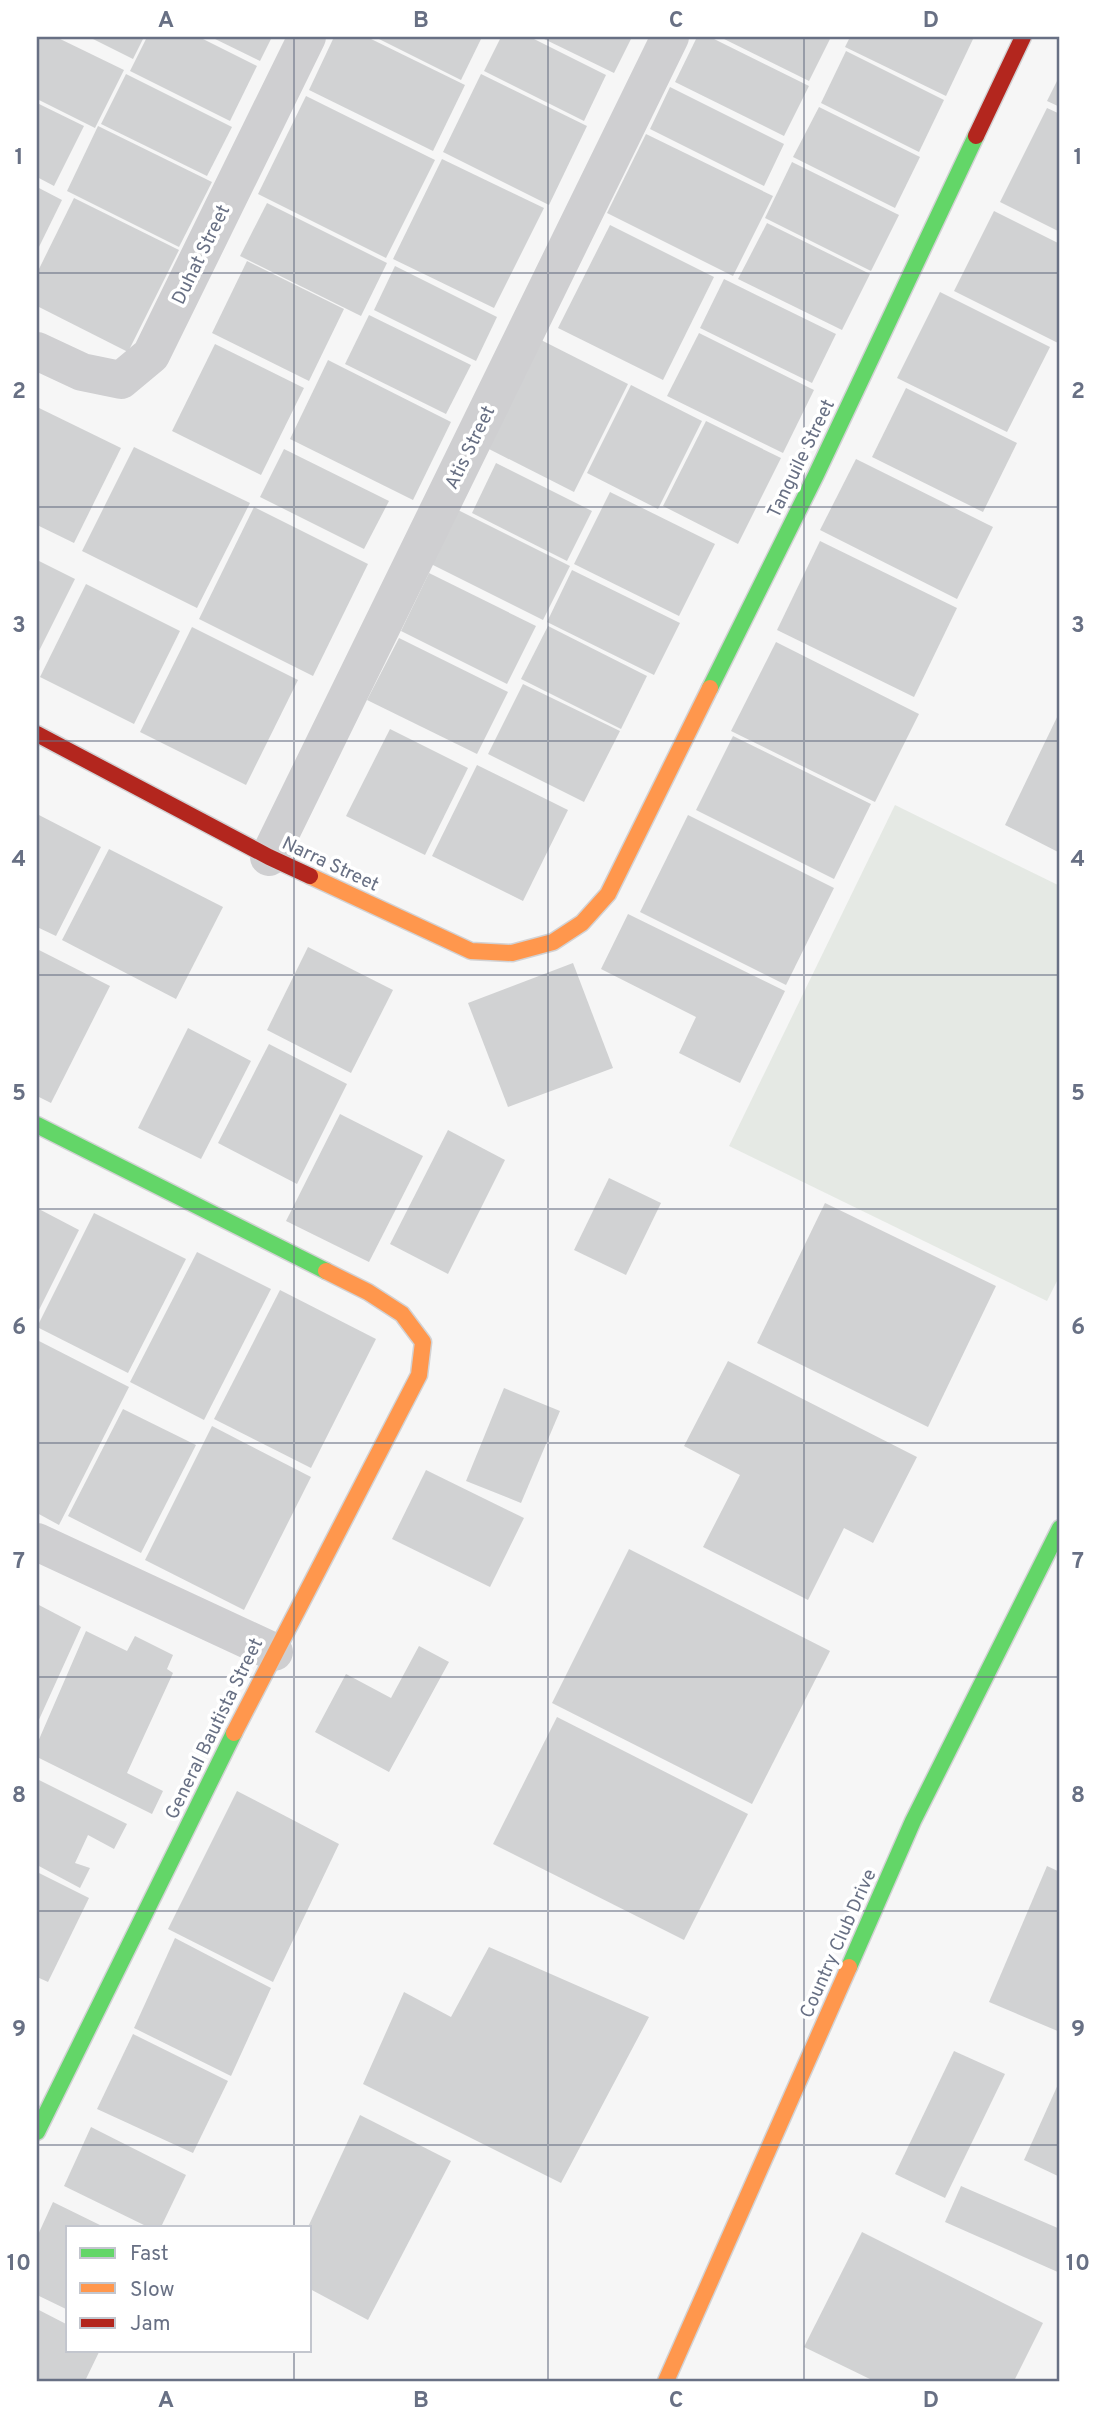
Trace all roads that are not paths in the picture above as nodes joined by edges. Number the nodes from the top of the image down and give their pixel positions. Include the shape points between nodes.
1 (307, 37) edge
2 (670, 37) edge
3 (1024, 37) edge
4 (37, 351) edge
5 (37, 734) edge
6 (268, 857) junction
7 (608, 894) joint
8 (37, 1125) edge
9 (1060, 1528) edge
10 (37, 1542) edge
11 (274, 1652) junction
12 (37, 2132) edge
13 (666, 2381) edge

1 - 4 street, Duhat Street via 151,355 121,380 82,372
2 - 6 street, Atis Street
3 - 7 street, Tanguile Street via 816,475
5 - 6 street, Narra Street
6 - 7 street, Narra Street via 471,951 512,953 553,942 582,923
8 - 11 street, General Bautista Street via 368,1292 402,1314 423,1342 419,1375
9 - 13 street, Country Club Drive via 913,1821
10 - 11 street
11 - 12 street, General Bautista Street

